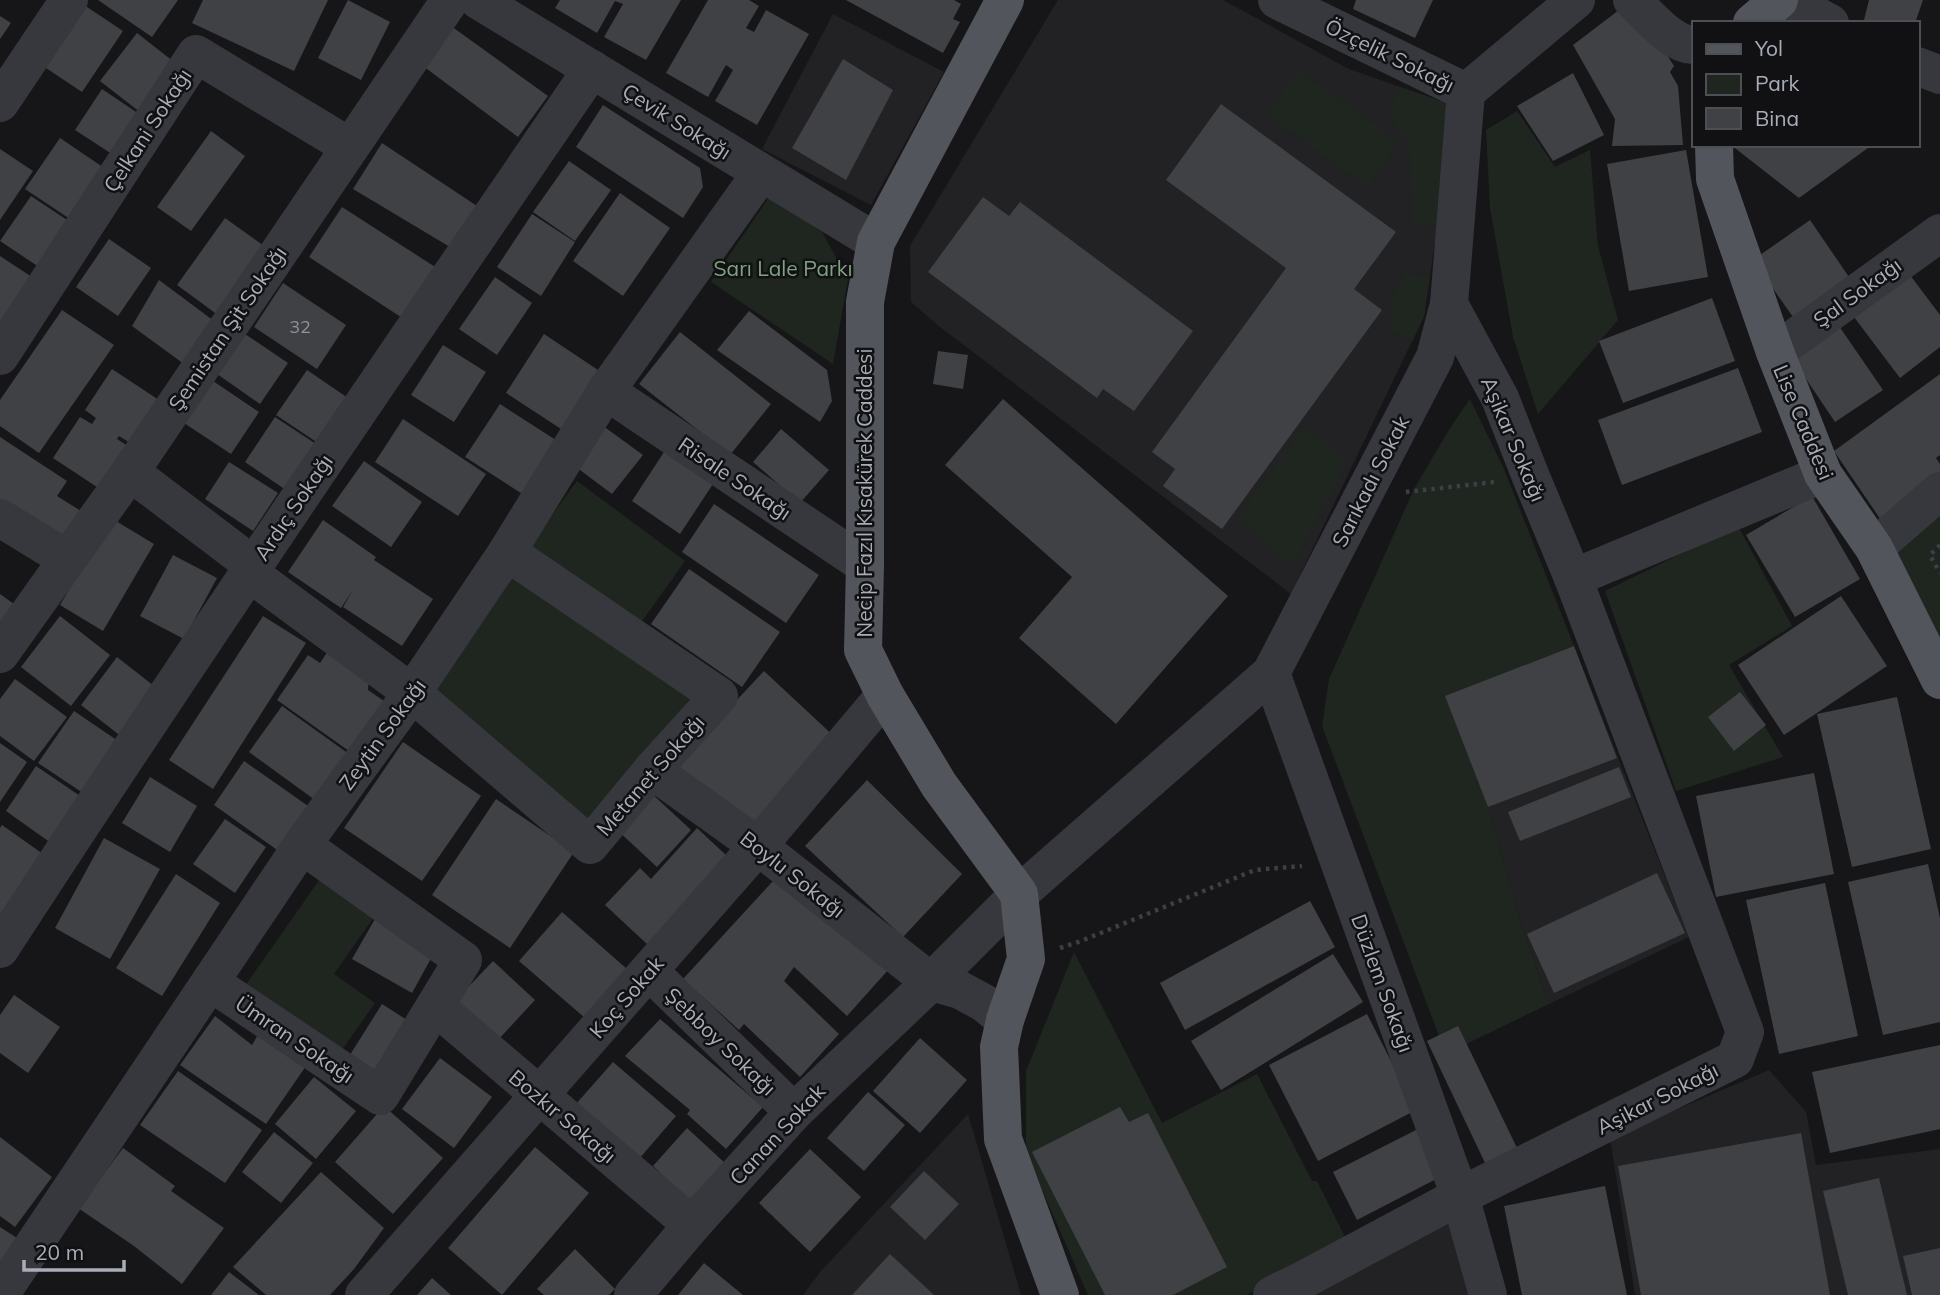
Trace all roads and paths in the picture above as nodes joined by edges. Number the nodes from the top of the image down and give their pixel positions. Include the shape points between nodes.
1 (69, 0) edge
2 (450, 0) edge
3 (478, 0) edge
4 (1005, 0) edge
5 (1277, 0) edge
6 (1576, 0) edge
7 (1632, 0) edge
8 (1779, 0) edge
9 (1787, 0) edge
10 (1754, 21) edge
11 (1826, 21) edge
12 (1692, 45) edge
13 (1919, 67) edge
14 (592, 69) junction
15 (1940, 75) edge
16 (1466, 92) junction
17 (0, 103) edge
18 (350, 147) junction
19 (1714, 147) edge
20 (761, 173) junction
21 (1940, 233) edge
22 (876, 242) junction
23 (1449, 304) junction
24 (1775, 352) junction
25 (0, 356) edge
26 (606, 391) junction
27 (130, 472) junction
28 (1823, 474) junction
29 (1531, 477) junction
30 (1940, 491) edge
31 (1362, 498) junction
32 (0, 518) edge
33 (1940, 545) edge
34 (1874, 548) junction
35 (508, 551) junction
36 (68, 559) junction
37 (865, 565) junction
38 (251, 568) junction
39 (1940, 573) edge
40 (1573, 578) junction
41 (0, 654) edge
42 (1271, 673) junction
43 (1940, 680) edge
44 (412, 693) junction
45 (885, 695) junction
46 (652, 770) junction
47 (302, 845) junction
48 (758, 846) junction
49 (1340, 863) junction
50 (1019, 894) junction
51 (0, 949) edge
52 (1026, 959) junction
53 (649, 971) junction
54 (210, 982) junction
55 (931, 982) junction
56 (435, 1006) junction
57 (1004, 1020) junction
58 (538, 1096) junction
59 (794, 1112) junction
60 (1460, 1196) junction
61 (692, 1225) junction
62 (1, 1295) edge
63 (364, 1295) edge
64 (633, 1295) edge
65 (1060, 1295) edge
66 (1272, 1295) edge
67 (1488, 1295) edge

1 - 17 street
2 - 18 street, Şemistan Şit Sokağı
3 - 14 street, Çevik Sokağı
4 - 22 main road, Necip Fazıl Kısakürek Caddesi
5 - 16 street, Özçelik Sokağı
6 - 16 street
7 - 12 street via 1662,29
8 - 10 main road
9 - 11 street
13 - 15 street
14 - 20 street, Çevik Sokağı
14 - 38 street, Ardıç Sokağı
16 - 23 street, Sarıkadı Sokak
18 - 25 street, Çelkani Sokağı via 196,54
18 - 27 street, Şemistan Şit Sokağı
19 - 24 main road, Lise Caddesi via 1715,179
20 - 22 street, Çevik Sokağı
20 - 26 street, Zeytin Sokağı
21 - 24 street, Şal Sokağı
22 - 37 main road, Necip Fazıl Kısakürek Caddesi via 865,302
23 - 29 street, Aşikar Sokağı via 1500,398
23 - 31 street, Sarıkadı Sokak via 1434,357
24 - 28 main road, Lise Caddesi
26 - 35 street, Zeytin Sokağı
26 - 37 street, Risale Sokağı
27 - 36 street, Şemistan Şit Sokağı
27 - 38 street, Metanet Sokağı
28 - 34 main road, Lise Caddesi
28 - 40 street
29 - 31 path
29 - 40 street, Aşikar Sokağı
30 - 34 street
31 - 42 street, Sarıkadı Sokak
32 - 36 street
33 - 39 path via 1930,555
34 - 43 main road, Lise Caddesi
35 - 44 street, Zeytin Sokağı
35 - 46 street, Metanet Sokağı via 719,696
36 - 41 street, Şemistan Şit Sokağı
37 - 45 main road, Necip Fazıl Kısakürek Caddesi via 863,650
38 - 44 street, Metanet Sokağı
38 - 51 street, Ardıç Sokağı
40 - 60 street, Aşikar Sokağı via 1745,1032 1735,1059
42 - 49 street, Düzlem Sokağı
42 - 50 street, Sarıkadı Sokak
44 - 46 street, Metanet Sokağı via 590,845
44 - 47 street, Zeytin Sokağı
45 - 48 street, Koç Sokak
45 - 50 main road, Necip Fazıl Kısakürek Caddesi via 939,786
46 - 48 street, Boylu Sokağı
47 - 54 street, Zeytin Sokağı
47 - 56 street via 463,960
48 - 53 street, Koç Sokak
48 - 55 street, Boylu Sokağı
49 - 52 path via 1255,870
49 - 60 street, Düzlem Sokağı
50 - 52 main road
50 - 55 street, Canan Sokak
52 - 57 main road
53 - 58 street, Koç Sokak
53 - 59 street, Şebboy Sokağı
54 - 56 street, Ümran Sokağı via 380,1096
54 - 62 street, Zeytin Sokağı
55 - 57 street via 960,990
55 - 59 street, Canan Sokak
56 - 58 street, Bozkır Sokağı
57 - 65 main road via 999,1047 1003,1139
58 - 61 street, Bozkır Sokağı
58 - 63 street, Koç Sokak
59 - 61 street, Canan Sokak
60 - 66 street, Aşikar Sokağı
60 - 67 street, Düzlem Sokağı
61 - 64 street, Canan Sokak

